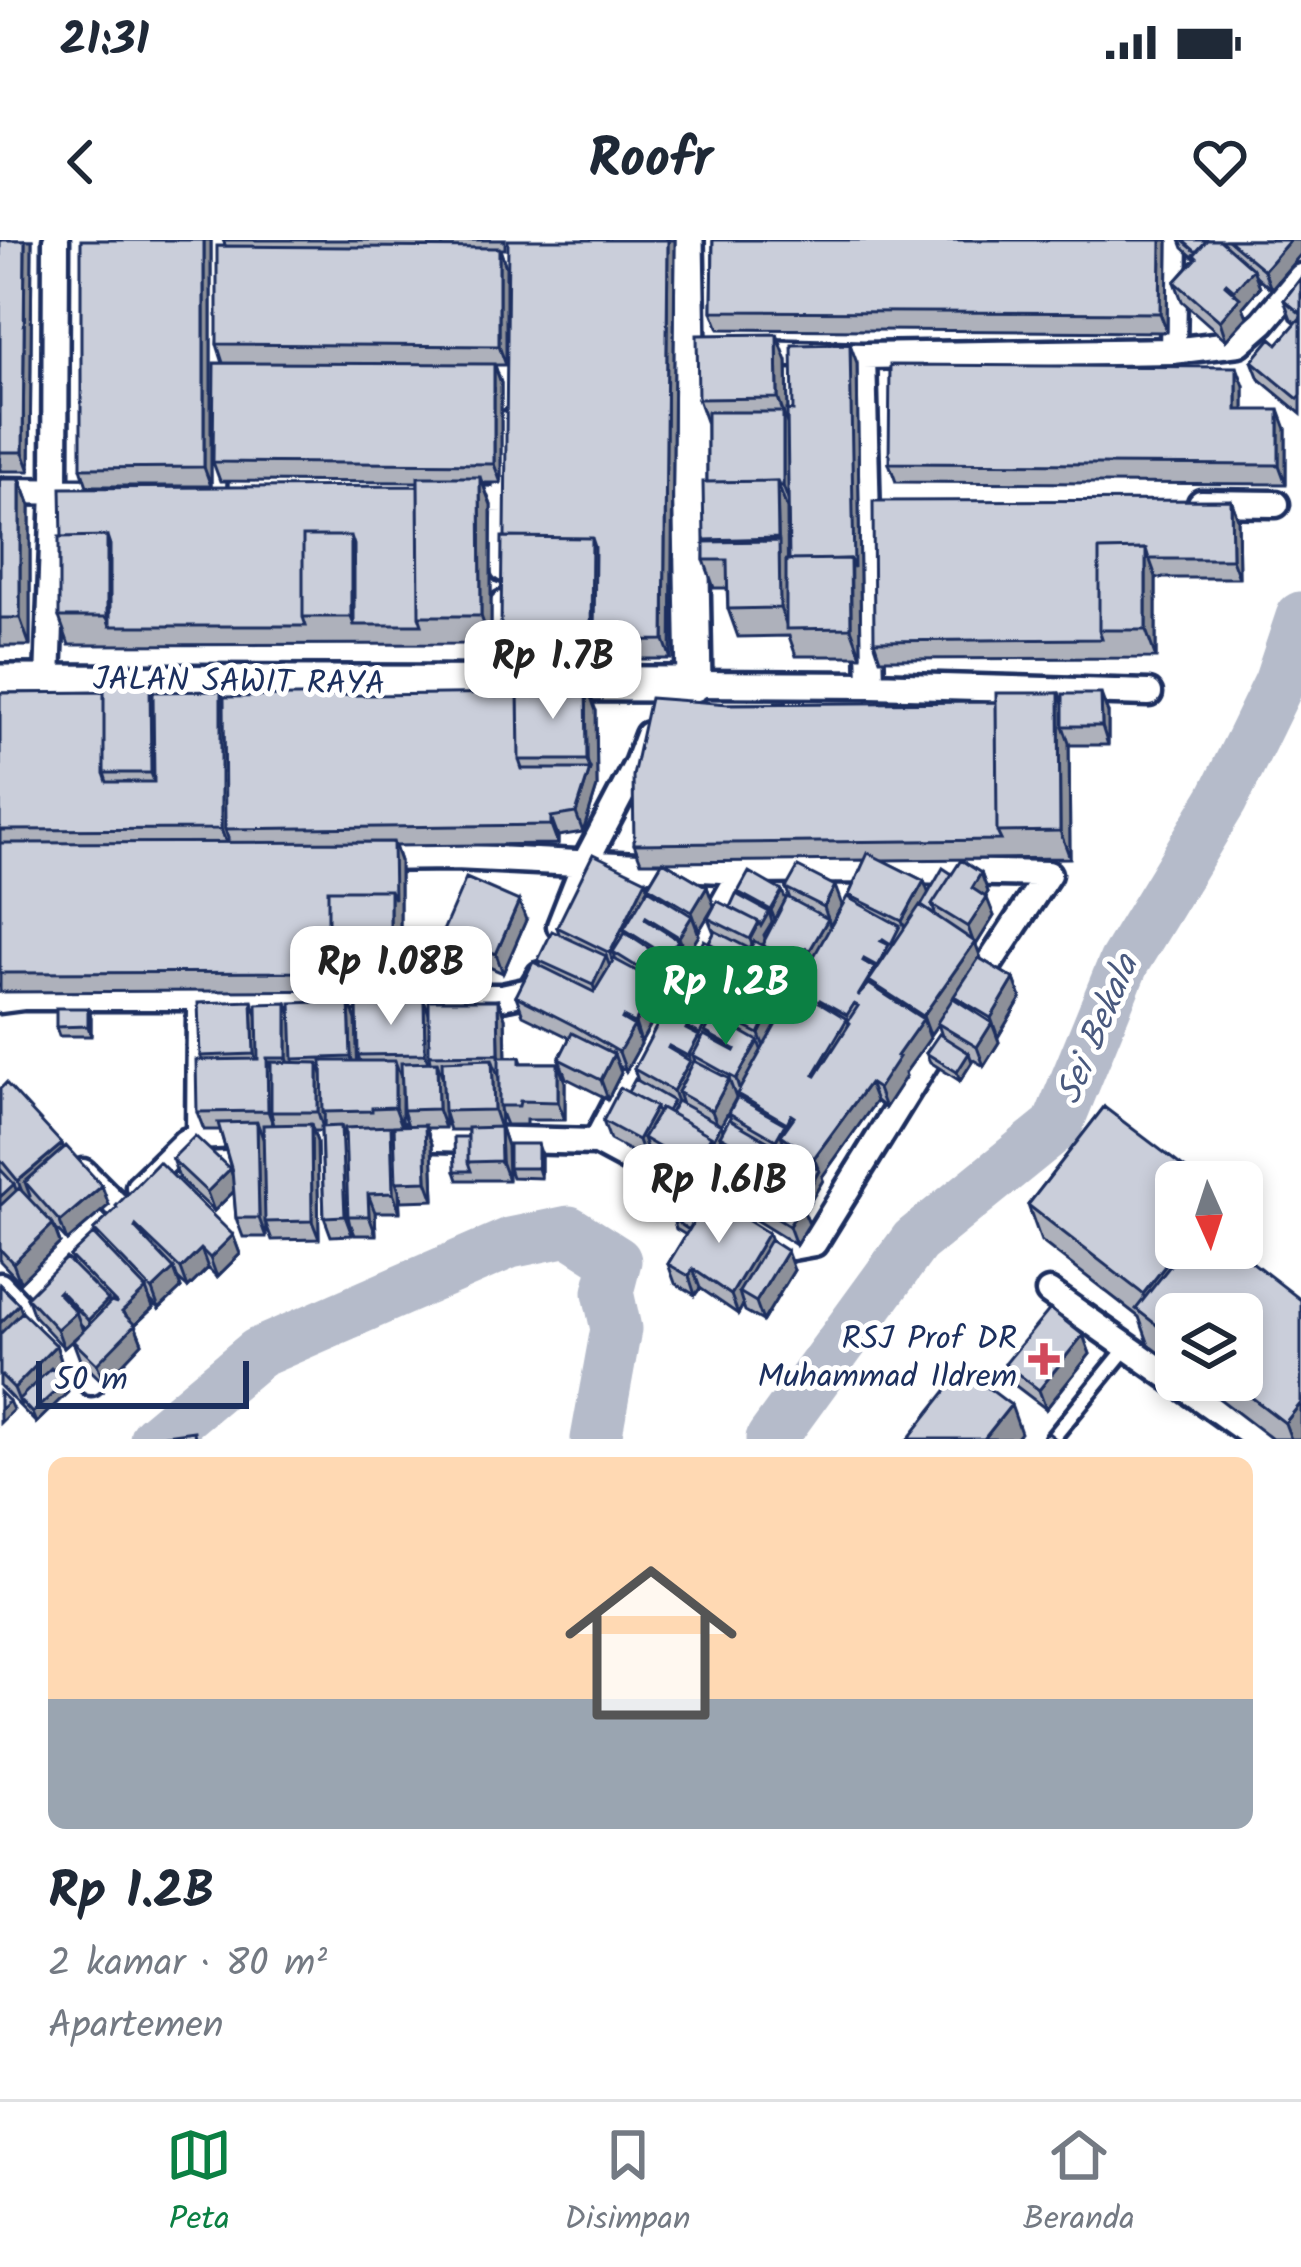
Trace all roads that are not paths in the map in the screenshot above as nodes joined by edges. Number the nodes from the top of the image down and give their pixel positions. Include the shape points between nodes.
1 (56, 240) edge
2 (686, 240) edge
3 (1175, 240) edge
4 (225, 249) edge
5 (1301, 277) edge
6 (1173, 351) junction
7 (709, 352) junction
8 (863, 356) junction
9 (508, 396) edge
10 (0, 491) edge
11 (56, 491) junction
12 (123, 493) edge
13 (212, 496) edge
14 (437, 499) edge
15 (505, 500) junction
16 (1180, 503) edge
17 (1276, 504) dead end
18 (48, 680) junction
19 (0, 682) edge
20 (694, 684) junction
21 (658, 685) junction
22 (871, 685) junction
23 (502, 686) junction
24 (1149, 693) dead end
25 (336, 858) edge
26 (584, 865) junction
27 (742, 871) junction
28 (200, 997) junction
29 (0, 1000) edge
30 (270, 1134) edge
31 (199, 1137) junction
32 (373, 1137) edge
33 (596, 1142) junction
34 (60, 1148) edge
35 (119, 1208) junction
36 (101, 1231) edge
37 (46, 1285) edge
38 (0, 1286) edge
39 (1048, 1292) dead end
40 (20, 1308) junction
41 (1128, 1346) junction
42 (91, 1382) dead end
43 (1052, 1439) edge
44 (1258, 1439) edge

1 - 11 street
2 - 7 street
3 - 6 street
4 - 13 street via 226,370
5 - 6 street via 1239,343
6 - 8 street
7 - 8 street
7 - 20 street
8 - 22 street via 880,502
9 - 15 street
10 - 11 street
11 - 12 street
11 - 18 street
14 - 15 street
15 - 23 street
16 - 17 street
18 - 19 street, JALAN SAWIT RAYA
18 - 23 street, JALAN SAWIT RAYA
20 - 21 street, JALAN SAWIT RAYA
20 - 22 street
21 - 23 street, JALAN SAWIT RAYA
21 - 26 street via 637,764
22 - 24 street
25 - 26 street
26 - 27 street
26 - 28 street via 530,991
27 - 33 street
27 - 33 street via 860,880 1048,874 814,1243 792,1247 706,1188
28 - 29 street
28 - 31 street
30 - 31 street
31 - 35 street
32 - 33 street
34 - 35 street
35 - 36 street
37 - 40 street
38 - 40 street
39 - 41 street
40 - 42 street
41 - 43 lane
41 - 44 street

